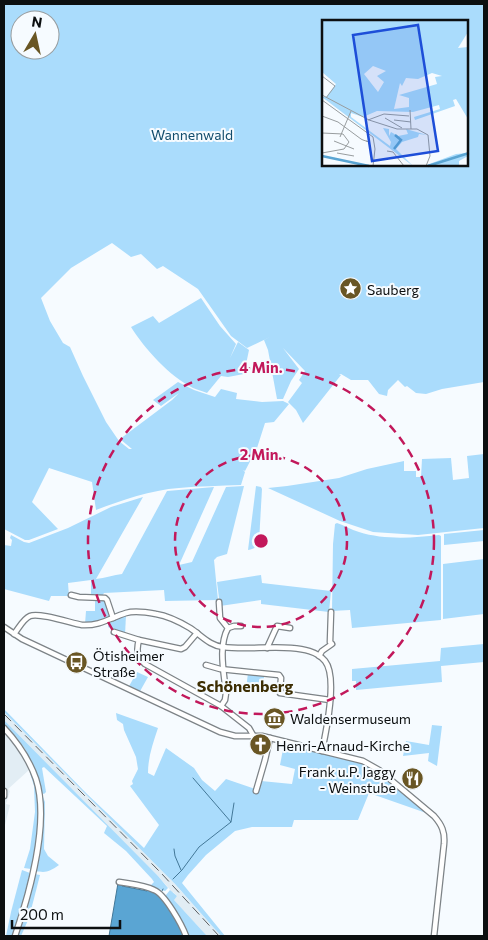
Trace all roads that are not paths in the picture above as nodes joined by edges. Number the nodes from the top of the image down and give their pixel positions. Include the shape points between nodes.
1 (71, 595) dead end
2 (219, 602) dead end
3 (331, 612) dead end
4 (113, 618) junction
5 (241, 626) dead end
6 (4, 627) edge
7 (228, 628) junction
8 (290, 628) dead end
9 (114, 632) dead end
10 (197, 633) junction
11 (14, 634) junction
12 (139, 640) junction
13 (222, 648) junction
14 (267, 648) junction
15 (319, 656) junction
16 (206, 665) dead end
17 (224, 669) junction
18 (330, 700) junction
19 (221, 706) junction
20 (4, 728) edge
21 (254, 735) junction
22 (270, 738) junction
23 (322, 751) junction
24 (4, 791) edge
25 (256, 791) dead end
26 (4, 796) edge
27 (119, 882) dead end
28 (185, 934) edge
29 (15, 936) edge
30 (434, 936) edge

1 - 4 street via 105,598
2 - 7 street via 220,618
3 - 15 street via 332,644
4 - 10 street via 132,612 153,613
4 - 11 street via 96,625 82,625 32,615
5 - 7 street
6 - 11 street
7 - 13 street
8 - 14 street via 277,626
9 - 12 street
10 - 12 street via 180,650
10 - 13 street
11 - 21 street via 220,732 235,736
12 - 19 street via 138,654 145,664
13 - 14 street
13 - 17 street
14 - 15 street via 298,648
15 - 18 street via 330,670
16 - 17 street
17 - 18 street via 279,675 280,693
17 - 19 street via 226,697
18 - 23 street
19 - 21 street
20 - 29 street via 29,761 37,780 40,807 36,856
21 - 22 street
22 - 23 street
22 - 25 street
23 - 30 street via 374,766 434,816 442,827 445,835
24 - 26 street
27 - 28 street via 159,892

